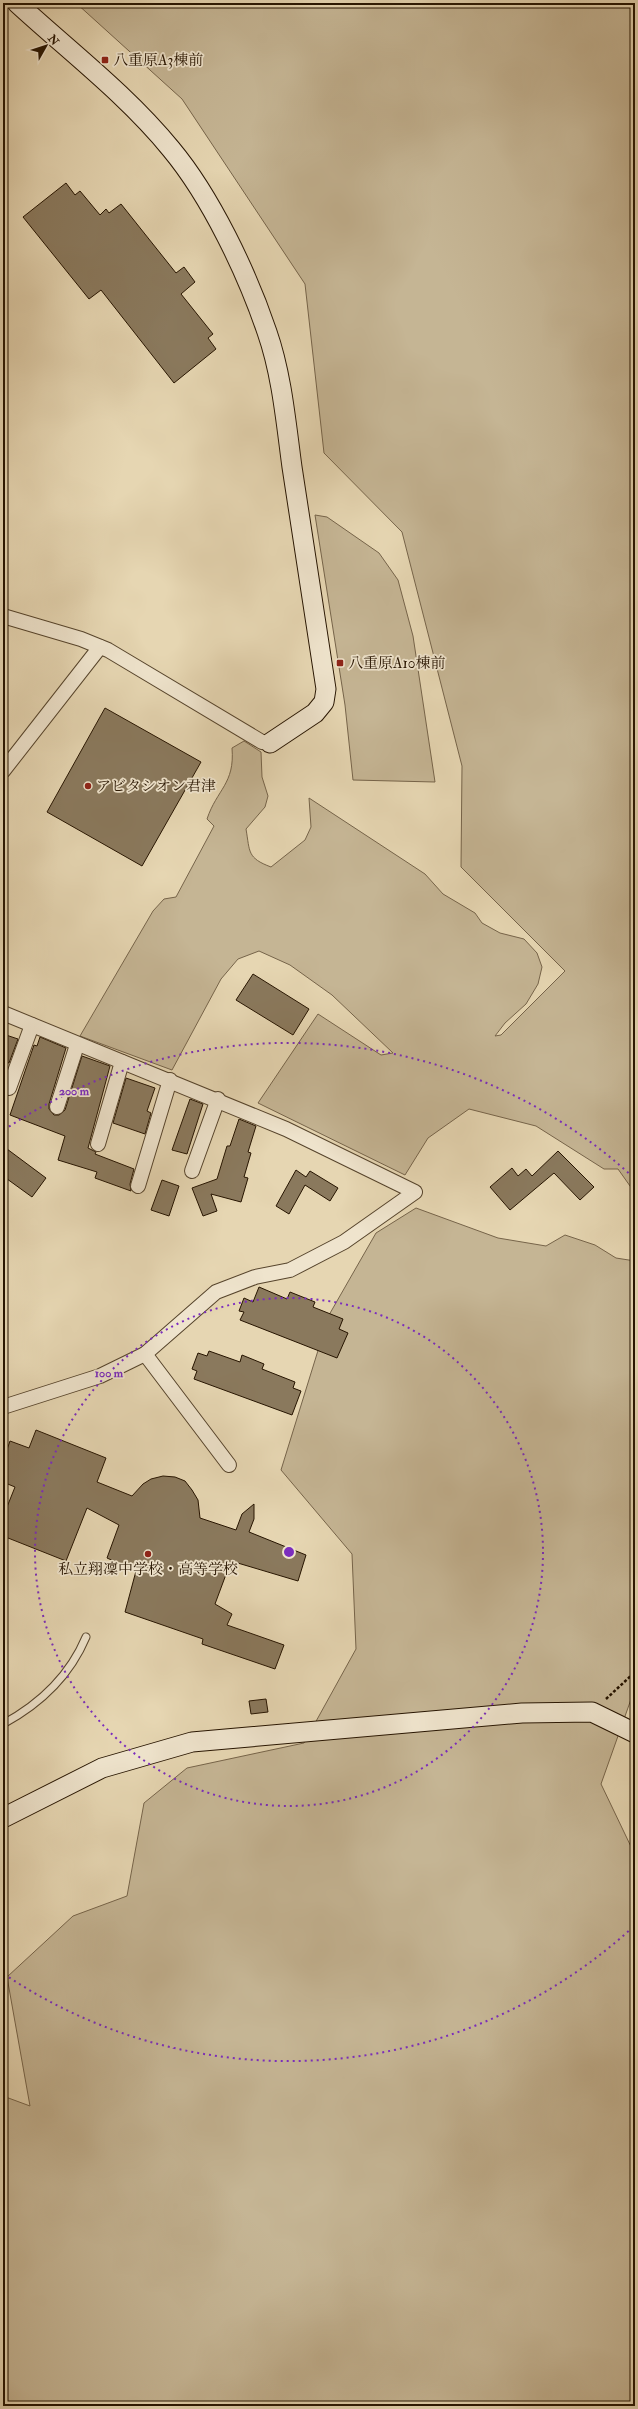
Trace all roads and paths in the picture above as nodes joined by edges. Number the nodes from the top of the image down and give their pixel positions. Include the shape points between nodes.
1 (17, 3) edge
2 (3, 616) edge
3 (100, 647) junction
4 (270, 743) joint
5 (3, 771) edge
6 (3, 1014) edge
7 (32, 1025) junction
8 (77, 1044) junction
9 (122, 1062) junction
10 (170, 1080) junction
11 (9, 1088) dead end
12 (218, 1099) junction
13 (58, 1107) dead end
14 (98, 1144) dead end
15 (192, 1171) dead end
16 (138, 1186) dead end
17 (145, 1354) junction
18 (3, 1407) edge
19 (229, 1465) dead end
20 (86, 1636) dead end
21 (635, 1672) edge
22 (592, 1712) junction
23 (3, 1724) edge
24 (635, 1733) edge
25 (3, 1818) edge

1 - 4 street via 93,71 171,148 197,185 219,225 248,283 268,334 280,384 326,689 324,702 315,713
2 - 3 street
3 - 4 street via 128,661 262,742
3 - 5 street
6 - 7 street
7 - 8 street
7 - 11 street
8 - 9 street
8 - 13 street
9 - 10 street
9 - 14 street
10 - 12 street
10 - 16 street
12 - 15 street
12 - 17 street via 415,1192 344,1242 290,1270 255,1277 216,1292
17 - 18 street via 100,1376
17 - 19 street
20 - 23 lane via 71,1665 54,1685 29,1708
21 - 22 path
22 - 24 street
22 - 25 street via 522,1713 192,1742 102,1768

